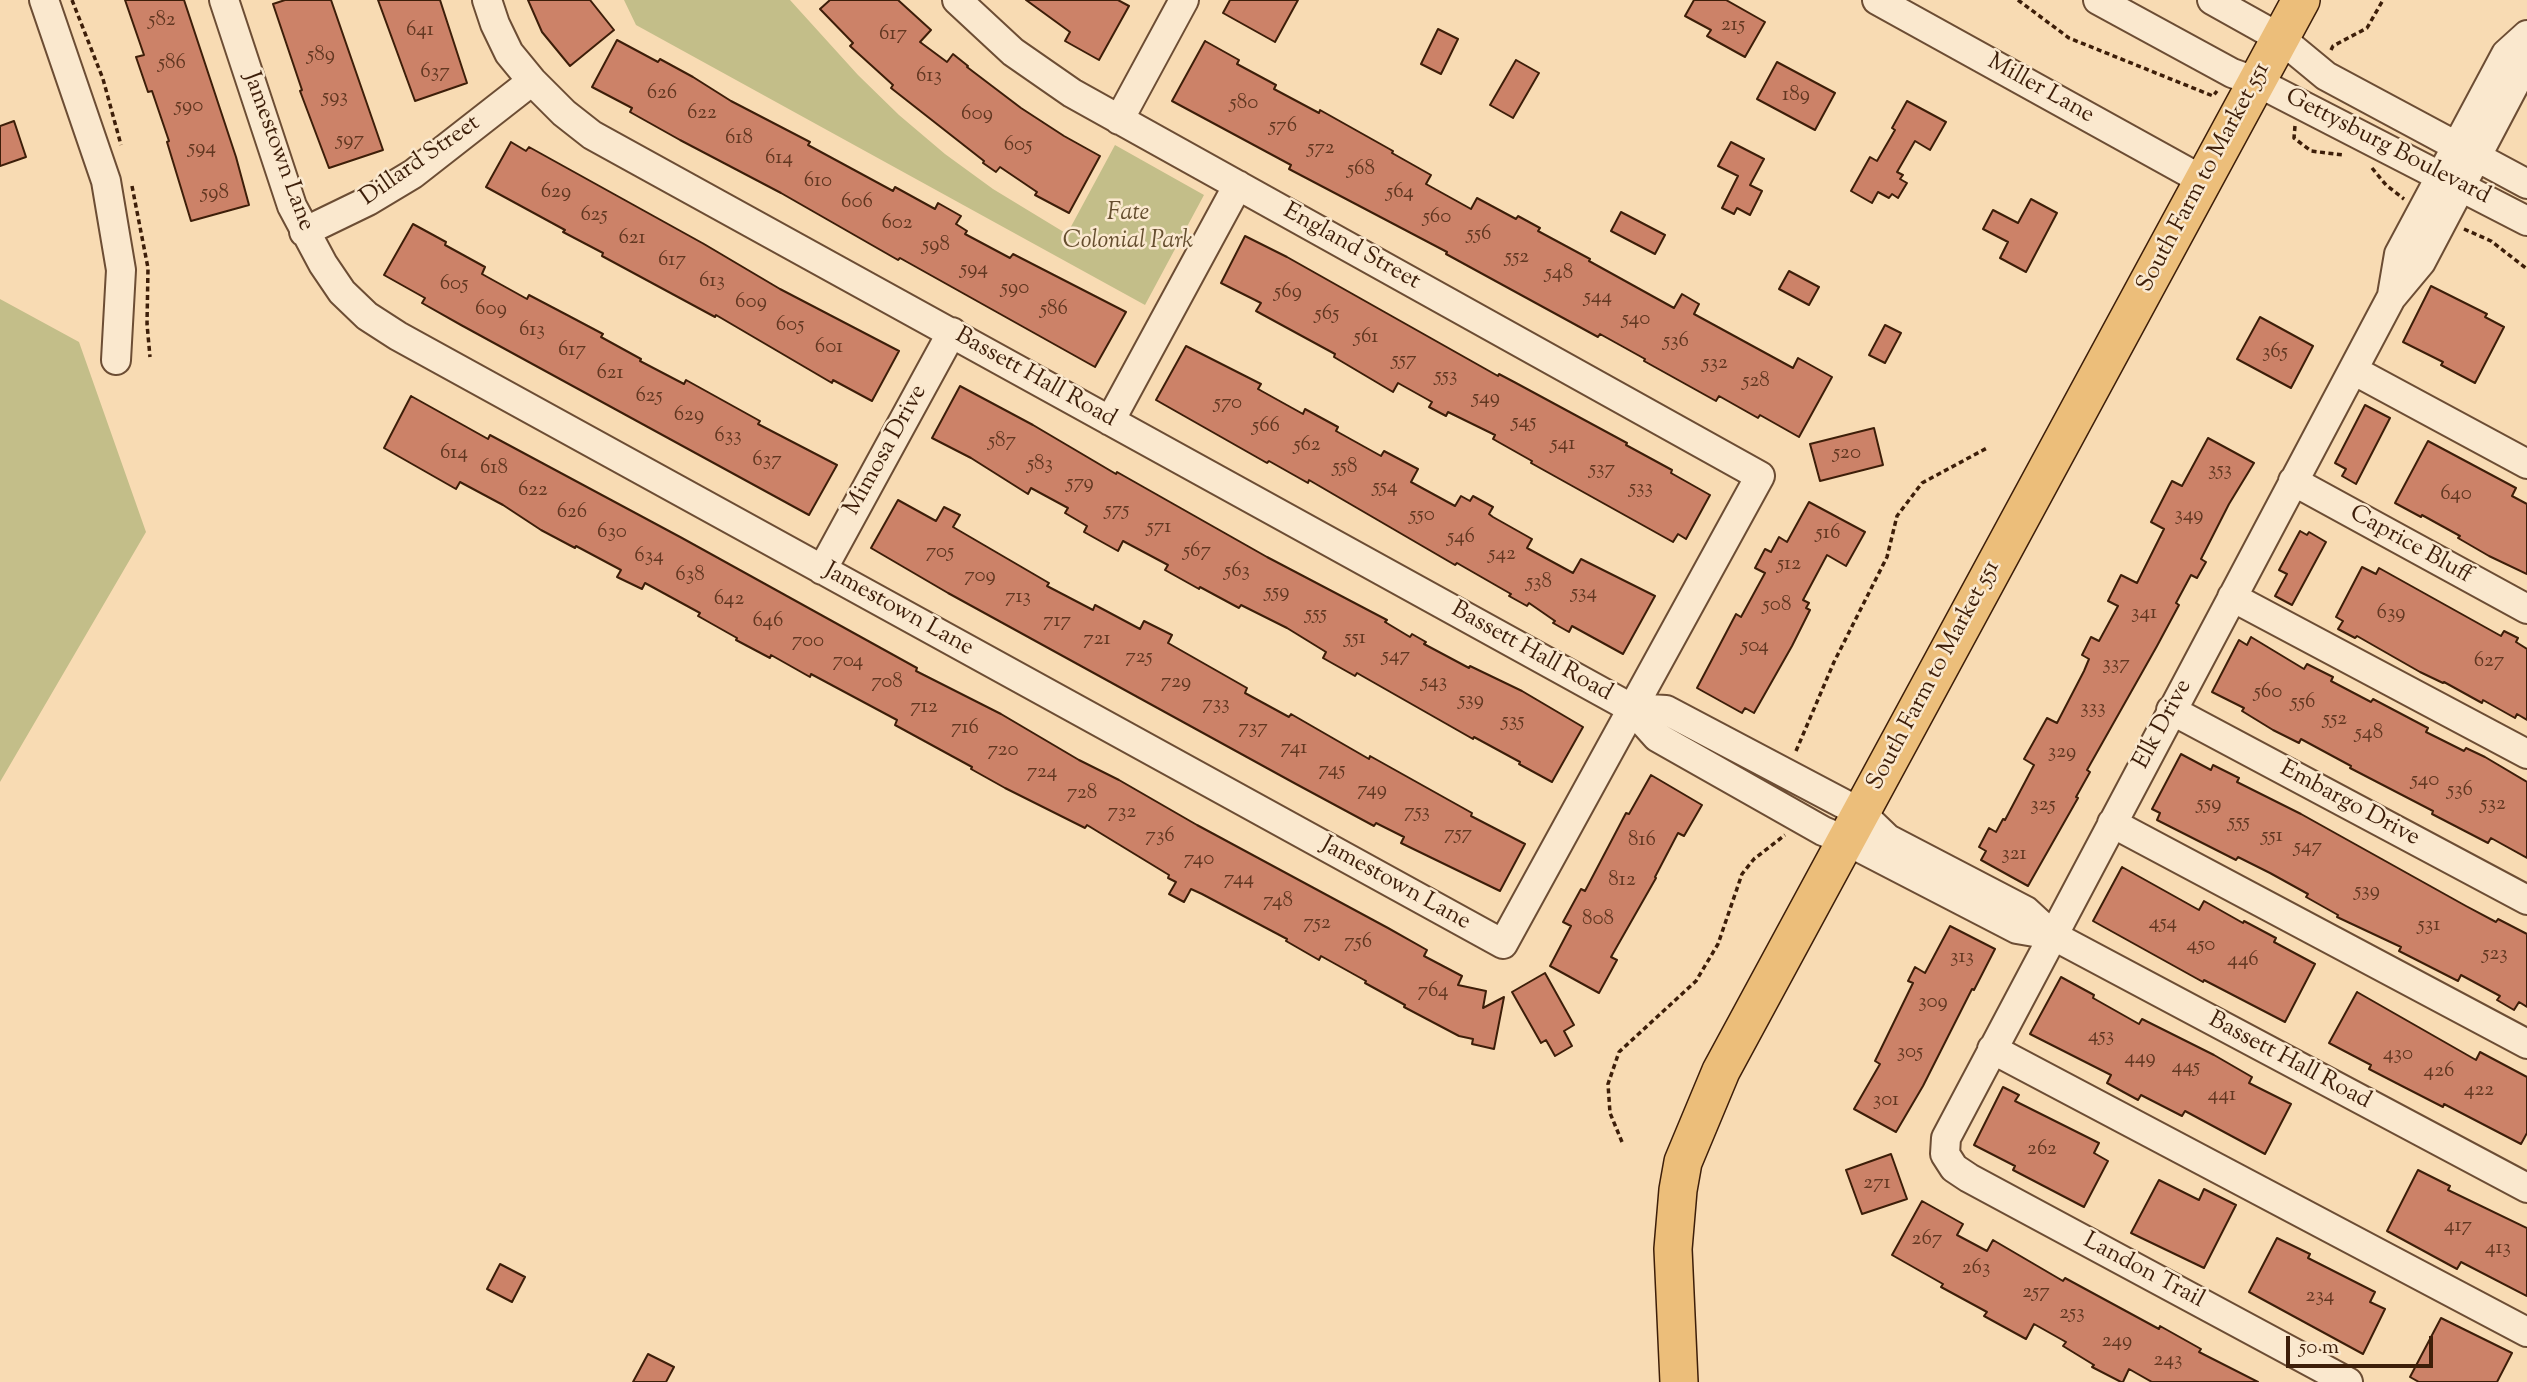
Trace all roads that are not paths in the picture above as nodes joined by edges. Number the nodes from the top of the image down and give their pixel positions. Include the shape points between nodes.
1 (44, 0) edge
2 (225, 0) edge
3 (486, 0) edge
4 (957, 0) edge
5 (1184, 0) edge
6 (1877, 0) edge
7 (2098, 0) edge
8 (2211, 0) edge
9 (2301, 0) edge
10 (2527, 35) edge
11 (2280, 37) junction
12 (2527, 49) edge
13 (532, 81) junction
14 (2257, 82) junction
15 (1119, 120) junction
16 (2467, 152) junction
17 (2204, 181) junction
18 (2451, 181) junction
19 (2527, 184) edge
20 (1238, 186) junction
21 (2527, 221) edge
22 (304, 232) junction
23 (952, 332) junction
24 (116, 360) dead end
25 (2353, 370) junction
26 (1110, 421) junction
27 (2527, 464) edge
28 (2293, 481) junction
29 (822, 570) junction
30 (2232, 597) junction
31 (2527, 609) edge
32 (1631, 708) junction
33 (2171, 710) junction
34 (2527, 754) edge
35 (2112, 823) junction
36 (1854, 827) junction
37 (2527, 900) edge
38 (2052, 935) junction
39 (2527, 1044) edge
40 (1992, 1049) junction
41 (1945, 1154) joint
42 (2527, 1188) edge
43 (2527, 1332) edge
44 (1679, 1382) edge
45 (2348, 1382) edge

1 - 24 street via 106,181 121,270
2 - 22 street, Jamestown Lane via 283,182
3 - 13 street, Bassett Hall Road via 509,52
4 - 15 street, England Street via 1044,75
5 - 15 street
6 - 17 street, Miller Lane
7 - 14 street, Gettysburg Boulevard
8 - 11 street, Gettysburg Boulevard
9 - 11 main road, South Farm to Market 551
10 - 16 street via 2506,54
11 - 14 main road, South Farm to Market 551
11 - 16 street, Gettysburg Boulevard via 2320,71
12 - 16 street via 2519,76
13 - 22 street, Dillard Street via 413,174
13 - 23 street, Bassett Hall Road via 592,135
14 - 17 main road, South Farm to Market 551
14 - 18 street, Gettysburg Boulevard
15 - 20 street, England Street
16 - 18 street, Elk Drive
16 - 19 street, Gettysburg Boulevard
17 - 36 main road, South Farm to Market 551
18 - 21 street, Gettysburg Boulevard
18 - 25 street, Elk Drive via 2433,214 2399,254 2391,298
20 - 26 street
20 - 32 street, England Street via 1760,476
22 - 29 street, Jamestown Lane via 342,292 367,316
23 - 26 street, Bassett Hall Road
23 - 29 street, Mimosa Drive
25 - 27 street
25 - 28 street, Elk Drive
26 - 32 street, Bassett Hall Road
28 - 30 street, Elk Drive
28 - 31 street, Caprice Bluff
29 - 32 street, Jamestown Lane via 1503,944
30 - 33 street, Elk Drive
30 - 34 street
32 - 36 street, Bassett Hall Road via 1667,710
33 - 35 street, Elk Drive
33 - 37 street, Embargo Drive
35 - 38 street, Elk Drive
35 - 39 street
36 - 38 street, Bassett Hall Road via 1888,839 2026,911
36 - 44 main road, South Farm to Market 551 via 1721,1071 1683,1161 1673,1249
38 - 40 street, Elk Drive
38 - 42 street, Bassett Hall Road
40 - 41 street, Elk Drive via 1949,1131
40 - 43 street
41 - 45 street, Landon Trail via 1954,1168 1969,1178

